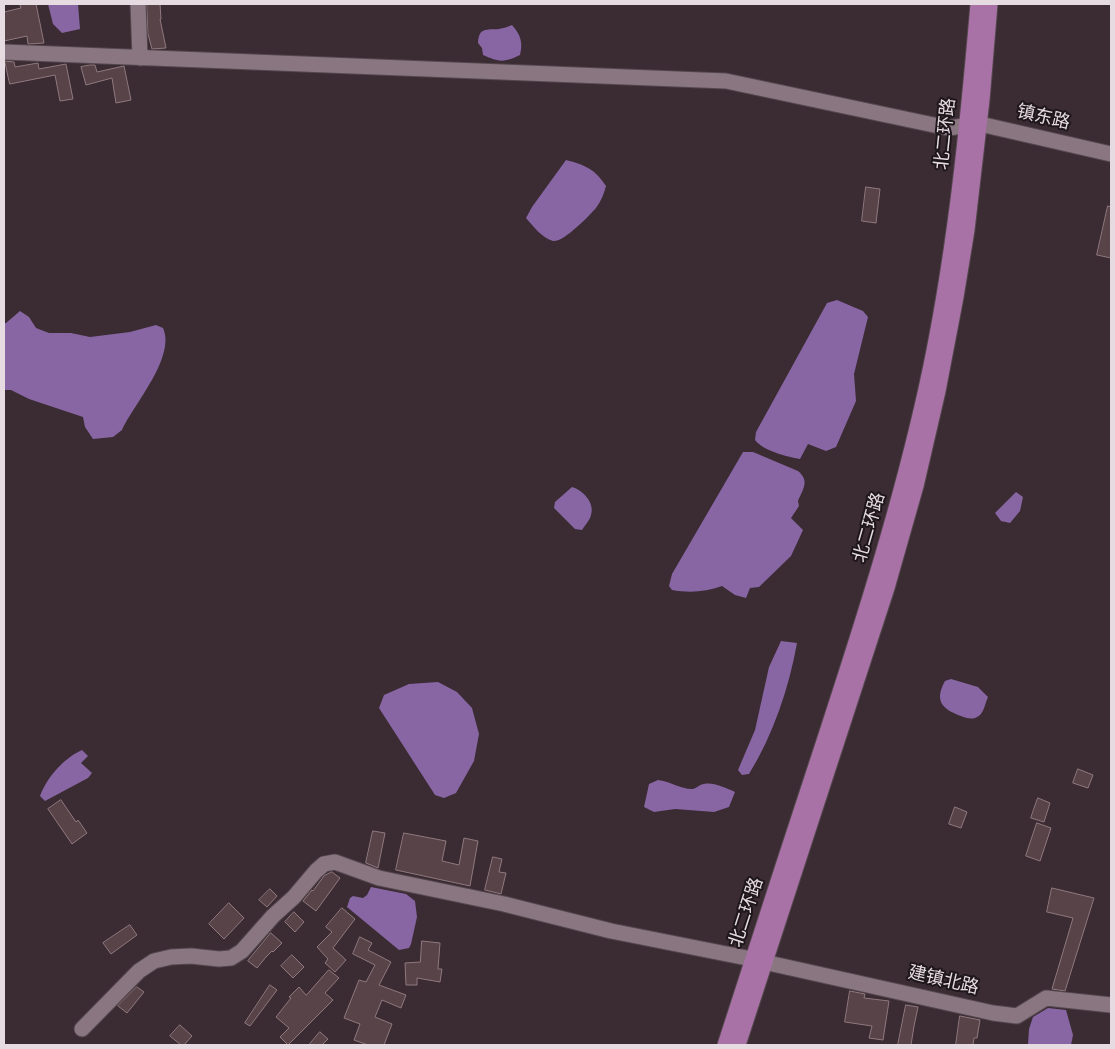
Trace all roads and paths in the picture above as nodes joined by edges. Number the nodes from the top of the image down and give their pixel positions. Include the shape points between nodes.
1 (138, 4) edge
2 (978, 4) edge
3 (990, 4) edge
4 (4, 52) edge
5 (140, 58) junction
6 (973, 125) junction
7 (1111, 154) edge
8 (758, 961) junction
9 (1111, 1005) edge
10 (82, 1029) dead end
11 (725, 1045) edge
12 (738, 1045) edge

1 - 5 street
2 - 6 main road, 北二环路
3 - 6 main road, 北二环路
4 - 5 street, 镇东路
5 - 6 street, 镇东路 via 726,81 948,128
6 - 7 street, 镇东路
6 - 8 main road, 北二环路 via 967,230 938,391 916,486 887,588
8 - 9 street, 建镇北路 via 1017,1016 1046,998
8 - 10 street, 建镇北路 via 379,878 335,862 324,864 316,871 242,951 231,958 191,956 154,961 139,971
8 - 11 main road, 北二环路
8 - 12 main road, 北二环路

